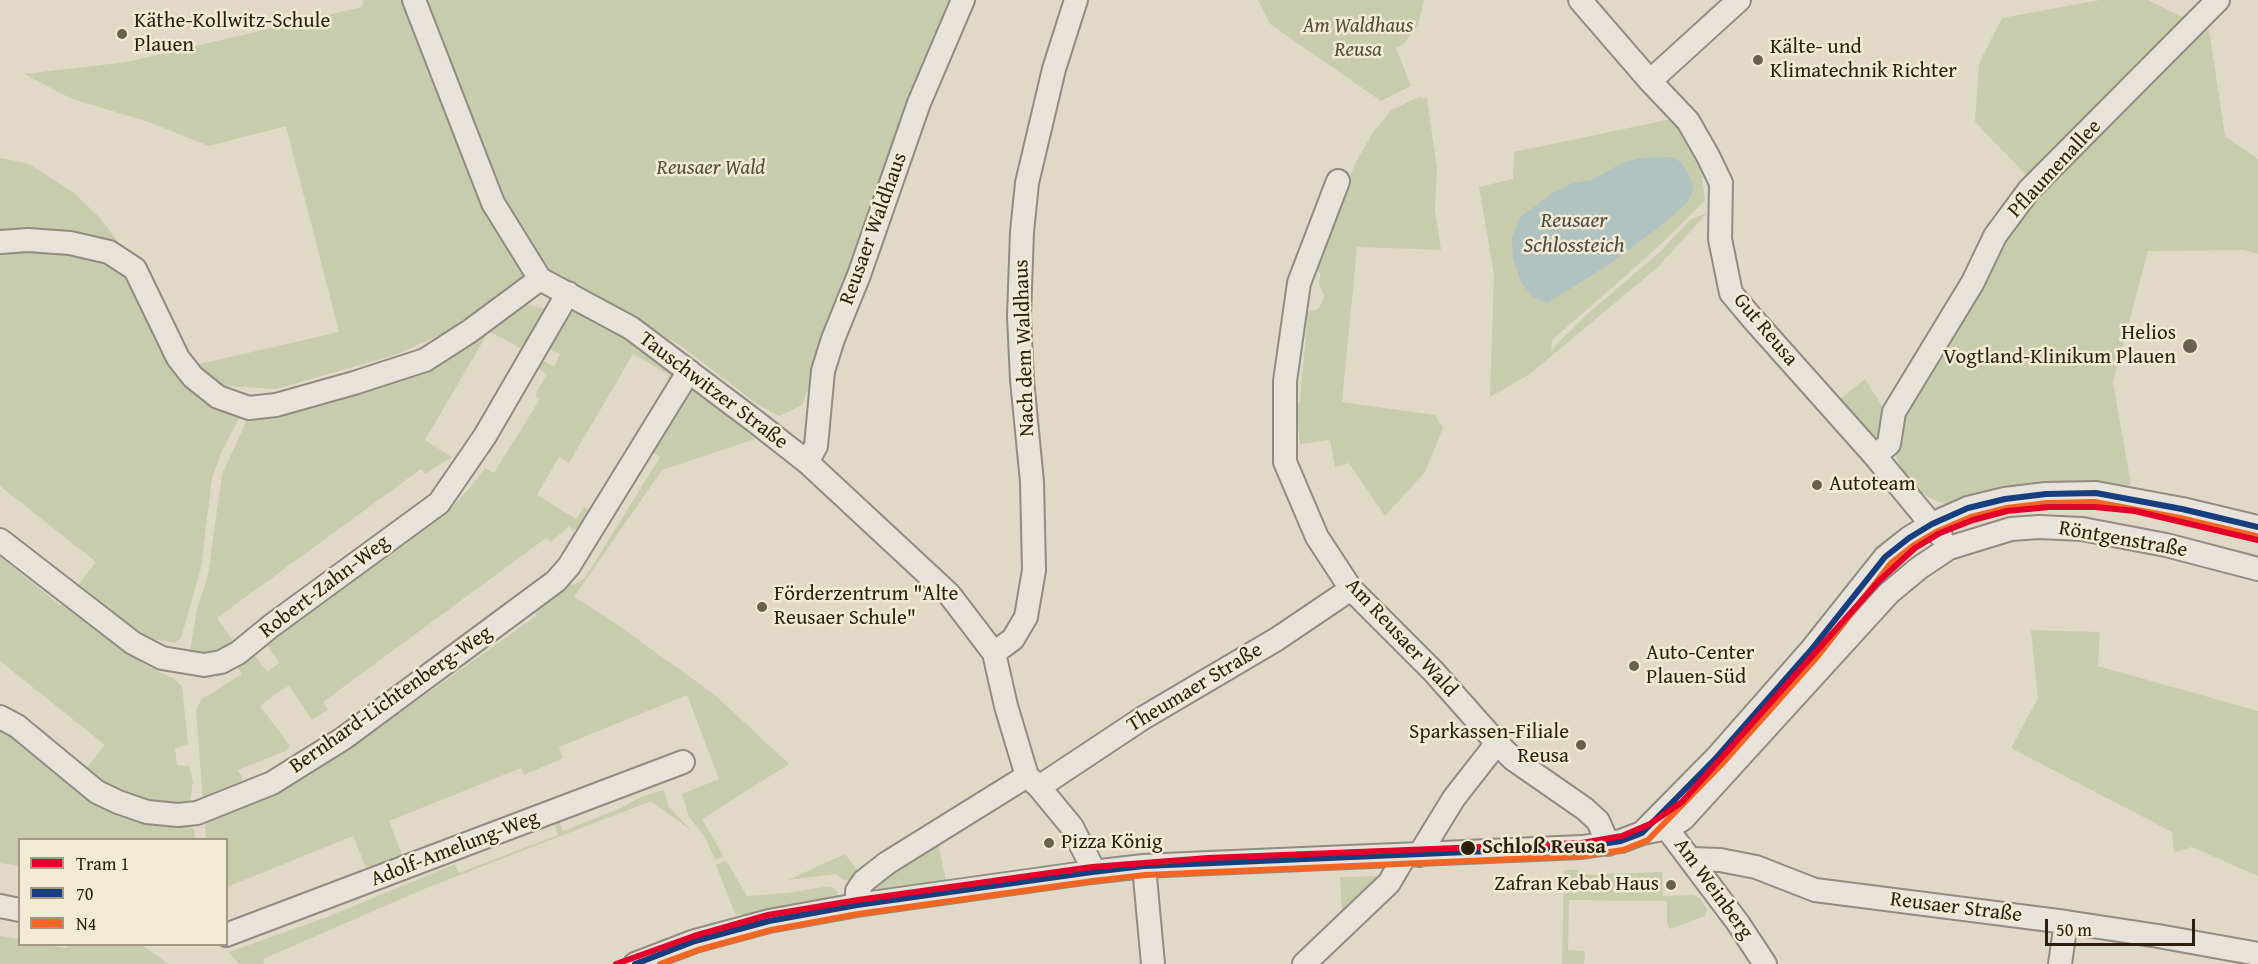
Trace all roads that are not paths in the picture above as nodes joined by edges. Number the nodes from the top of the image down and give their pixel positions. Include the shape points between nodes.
1 (414, 0) edge
2 (963, 0) edge
3 (1076, 0) edge
4 (1580, 0) edge
5 (1738, 0) edge
6 (2218, 0) edge
7 (1650, 81) junction
8 (1338, 181) dead end
9 (0, 242) edge
10 (540, 279) junction
11 (568, 293) junction
12 (689, 371) junction
13 (1875, 456) junction
14 (807, 462) junction
15 (1932, 524) junction
16 (2258, 527) edge
17 (0, 540) edge
18 (1949, 548) junction
19 (2258, 569) edge
20 (1351, 589) junction
21 (994, 653) junction
22 (0, 717) edge
23 (1497, 743) junction
24 (683, 762) dead end
25 (1033, 781) junction
26 (1663, 822) junction
27 (1608, 844) junction
28 (1411, 855) junction
29 (1692, 860) junction
30 (1144, 866) junction
31 (1092, 872) junction
32 (856, 905) junction
33 (0, 906) edge
34 (18, 910) edge
35 (2066, 922) junction
36 (228, 934) edge
37 (2258, 954) edge
38 (635, 964) edge
39 (1153, 964) edge
40 (1304, 964) edge
41 (1765, 964) edge
42 (2060, 964) edge

1 - 10 street via 493,203
2 - 14 street, Reusaer Waldhaus via 919,103 833,339 823,371 816,446
3 - 21 street, Nach dem Waldhaus via 1054,69 1027,183 1022,232 1019,316 1032,482 1034,570 1026,617 1013,639
4 - 7 street, Gut Reusa
5 - 7 street
6 - 13 street, Pflaumenallee via 2023,199 1995,236 1973,282 1894,412 1889,444
7 - 13 street, Gut Reusa via 1688,121 1721,183 1720,239 1731,293
8 - 20 street, Am Reusaer Wald via 1299,283 1285,381 1285,462 1317,537
9 - 10 street via 70,243 109,252 135,269 178,358 218,397 249,408 287,402 425,360
10 - 11 street, Tauschwitzer Straße
11 - 12 street, Tauschwitzer Straße via 631,328
11 - 17 street, Robert-Zahn-Weg via 485,436 439,503 221,662 204,665 162,658 133,643
12 - 14 street, Tauschwitzer Straße
12 - 22 street, Bernhard-Lichtenberg-Weg via 556,581 344,738 272,783 197,813 147,812 97,792 17,726
13 - 15 street, Gut Reusa
14 - 21 street, Tauschwitzer Straße via 948,594
15 - 16 street, Röntgenstraße via 1968,508 2005,499 2096,494 2182,508
15 - 18 street, Gut Reusa
15 - 26 street, Röntgenstraße via 1885,557
18 - 19 street, Röntgenstraße via 2011,529 2082,529
18 - 26 street, Röntgenstraße via 1889,593 1683,819
20 - 23 street, Am Reusaer Wald via 1433,671
20 - 25 street, Theumaer Straße via 1276,639
21 - 25 street, Tauschwitzer Straße via 1006,706
23 - 27 street, Am Reusaer Wald via 1513,759 1585,809 1598,821
23 - 28 street
24 - 36 street, Adolf-Amelung-Weg
25 - 31 street, Tauschwitzer Straße via 1072,827
25 - 32 street via 887,863 864,881 857,891
26 - 27 street, Röntgenstraße via 1632,838
26 - 29 street, Am Weinberg
27 - 28 street
28 - 30 street
28 - 40 street via 1402,861 1389,883
29 - 35 street, Reusaer Straße via 1720,860 1756,867 1815,890
29 - 41 street, Am Weinberg
30 - 31 street
30 - 39 street
31 - 32 street
32 - 38 street via 758,923
33 - 34 street
35 - 37 street, Reusaer Straße
35 - 42 street

